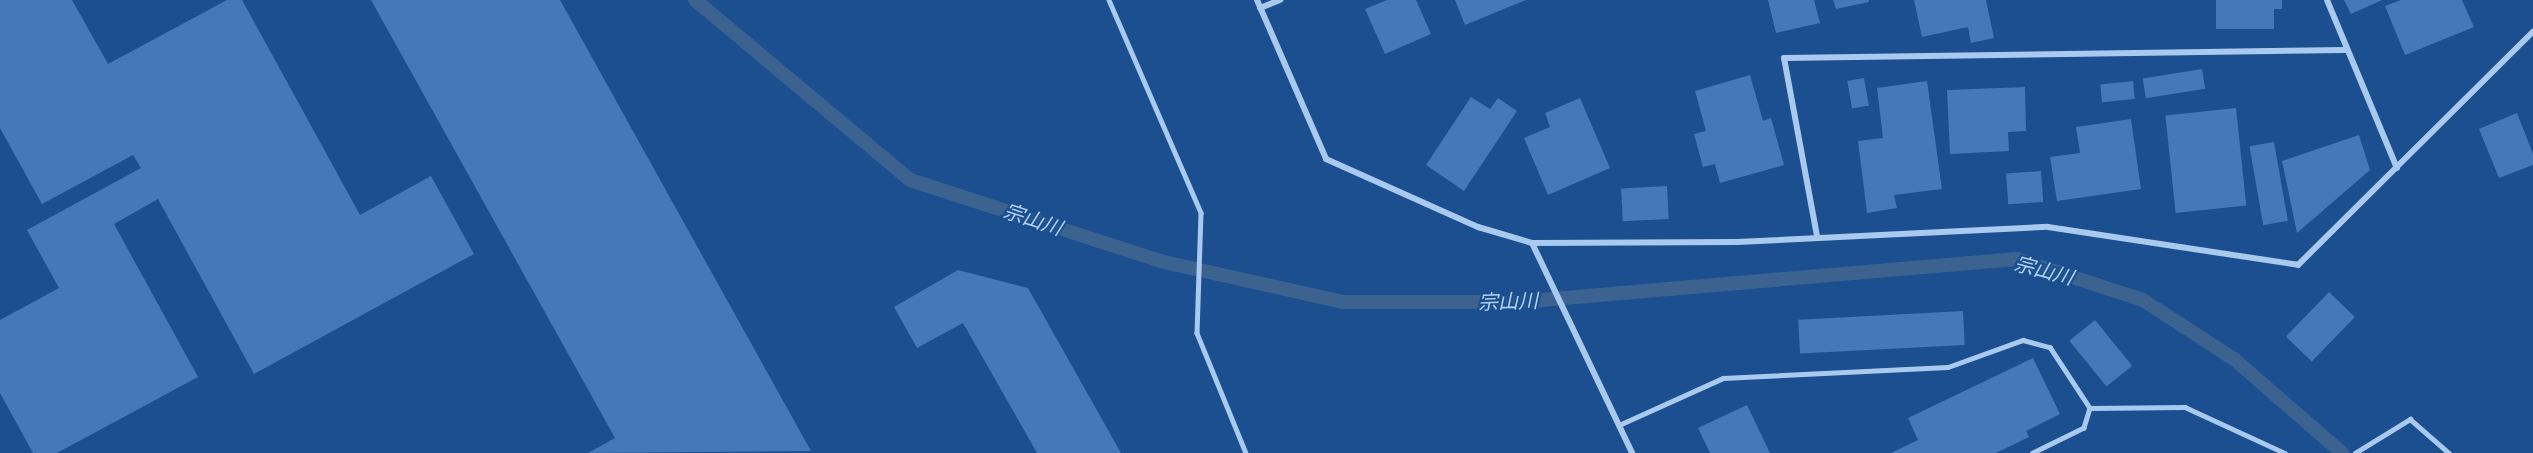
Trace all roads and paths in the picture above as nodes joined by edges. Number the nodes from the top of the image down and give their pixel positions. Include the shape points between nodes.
1 (1109, 0) edge
2 (1257, 0) edge
3 (1280, 0) edge
4 (2327, 0) edge
5 (1260, 8) junction
6 (2533, 32) edge
7 (2345, 50) junction
8 (2397, 168) junction
9 (1817, 236) junction
10 (1532, 243) junction
11 (2090, 408) junction
12 (1619, 425) junction
13 (2357, 452) edge
14 (1246, 453) edge
15 (1632, 453) edge
16 (2033, 453) edge
17 (2284, 453) edge
18 (2449, 453) edge

1 - 14 lane via 1201,213 1197,333
2 - 5 street
3 - 5 street
4 - 7 street
5 - 10 street via 1326,159 1478,227
6 - 8 street
7 - 8 street
7 - 9 street via 1784,58
8 - 9 street via 2298,265 2048,227
9 - 10 street via 1726,242
10 - 12 street
11 - 12 lane via 2050,347 2023,340 1948,367 1724,378
11 - 16 lane via 2084,428
11 - 17 lane via 2185,407
12 - 15 street
13 - 18 lane via 2410,419

